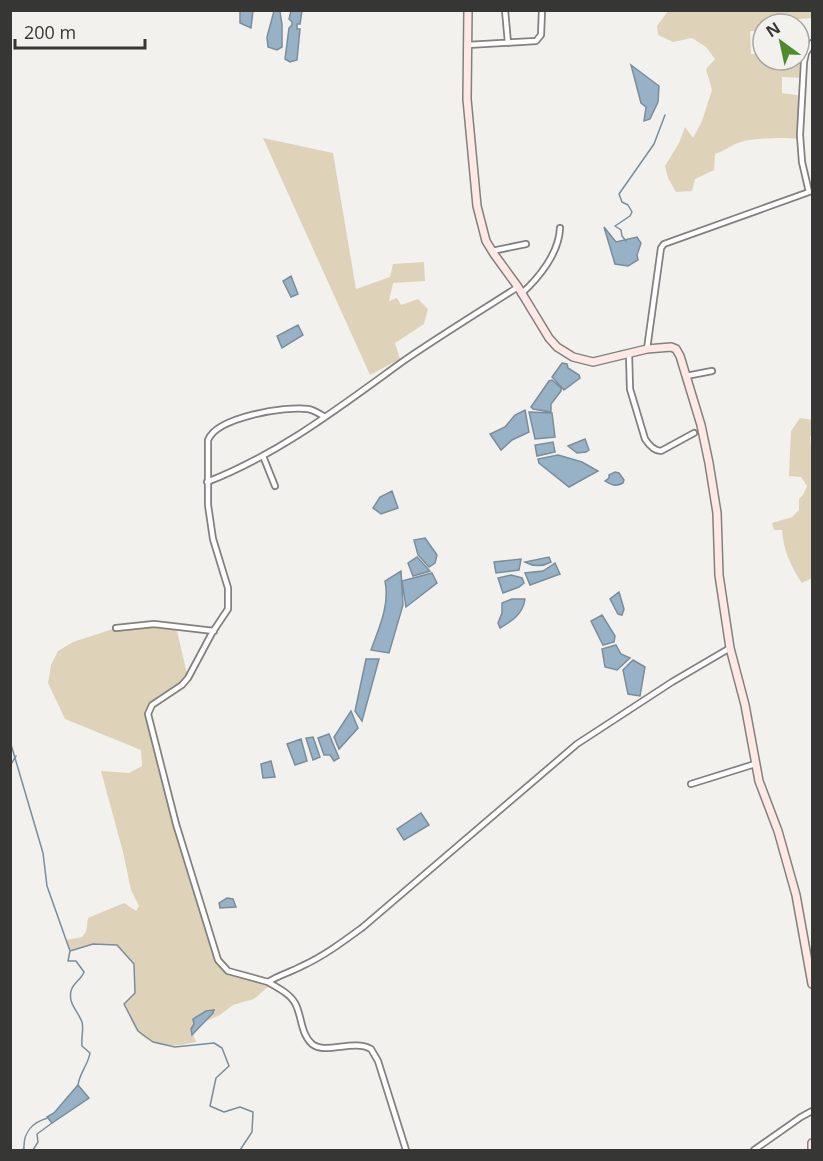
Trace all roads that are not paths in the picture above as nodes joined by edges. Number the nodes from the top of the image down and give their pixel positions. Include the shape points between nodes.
1 (468, 10) edge
2 (505, 10) edge
3 (542, 10) edge
4 (508, 43) junction
5 (813, 43) edge
6 (467, 45) junction
7 (811, 191) edge
8 (560, 228) dead end
9 (526, 244) dead end
10 (492, 251) junction
11 (519, 290) junction
12 (647, 350) junction
13 (629, 354) junction
14 (712, 371) dead end
15 (686, 376) junction
16 (325, 417) junction
17 (694, 433) dead end
18 (262, 456) junction
19 (207, 482) junction
20 (275, 486) dead end
21 (116, 628) dead end
22 (214, 631) junction
23 (730, 648) junction
24 (755, 764) junction
25 (692, 784) dead end
26 (267, 982) junction
27 (813, 984) edge
28 (813, 1111) edge
29 (813, 1143) edge
30 (406, 1150) edge
31 (754, 1150) edge
32 (812, 1150) edge

1 - 6 street
2 - 4 street
3 - 4 street via 536,41
4 - 6 street
5 - 7 street via 804,62 800,135 802,162
6 - 10 street via 466,99 477,206
7 - 12 street via 664,244
8 - 11 street via 557,246 549,260 534,282
9 - 10 street
10 - 11 street
11 - 13 street via 549,338 573,357 593,362
11 - 16 street via 438,338
12 - 13 street
12 - 15 street via 671,346 676,349
13 - 17 street via 630,389 649,445 660,451
14 - 15 street
15 - 23 street via 709,463
16 - 18 street
16 - 19 street via 309,409 247,416 223,424 208,440
18 - 19 street
18 - 20 street
19 - 22 street via 213,539 229,602
21 - 22 street via 154,624
22 - 26 street via 188,678 152,705 148,714 176,824 218,960 228,971
23 - 24 street
23 - 26 street via 595,731 363,927 304,966
24 - 25 street
24 - 27 street via 796,895
26 - 30 street via 296,1005 311,1043 371,1048
28 - 31 street
29 - 32 street

